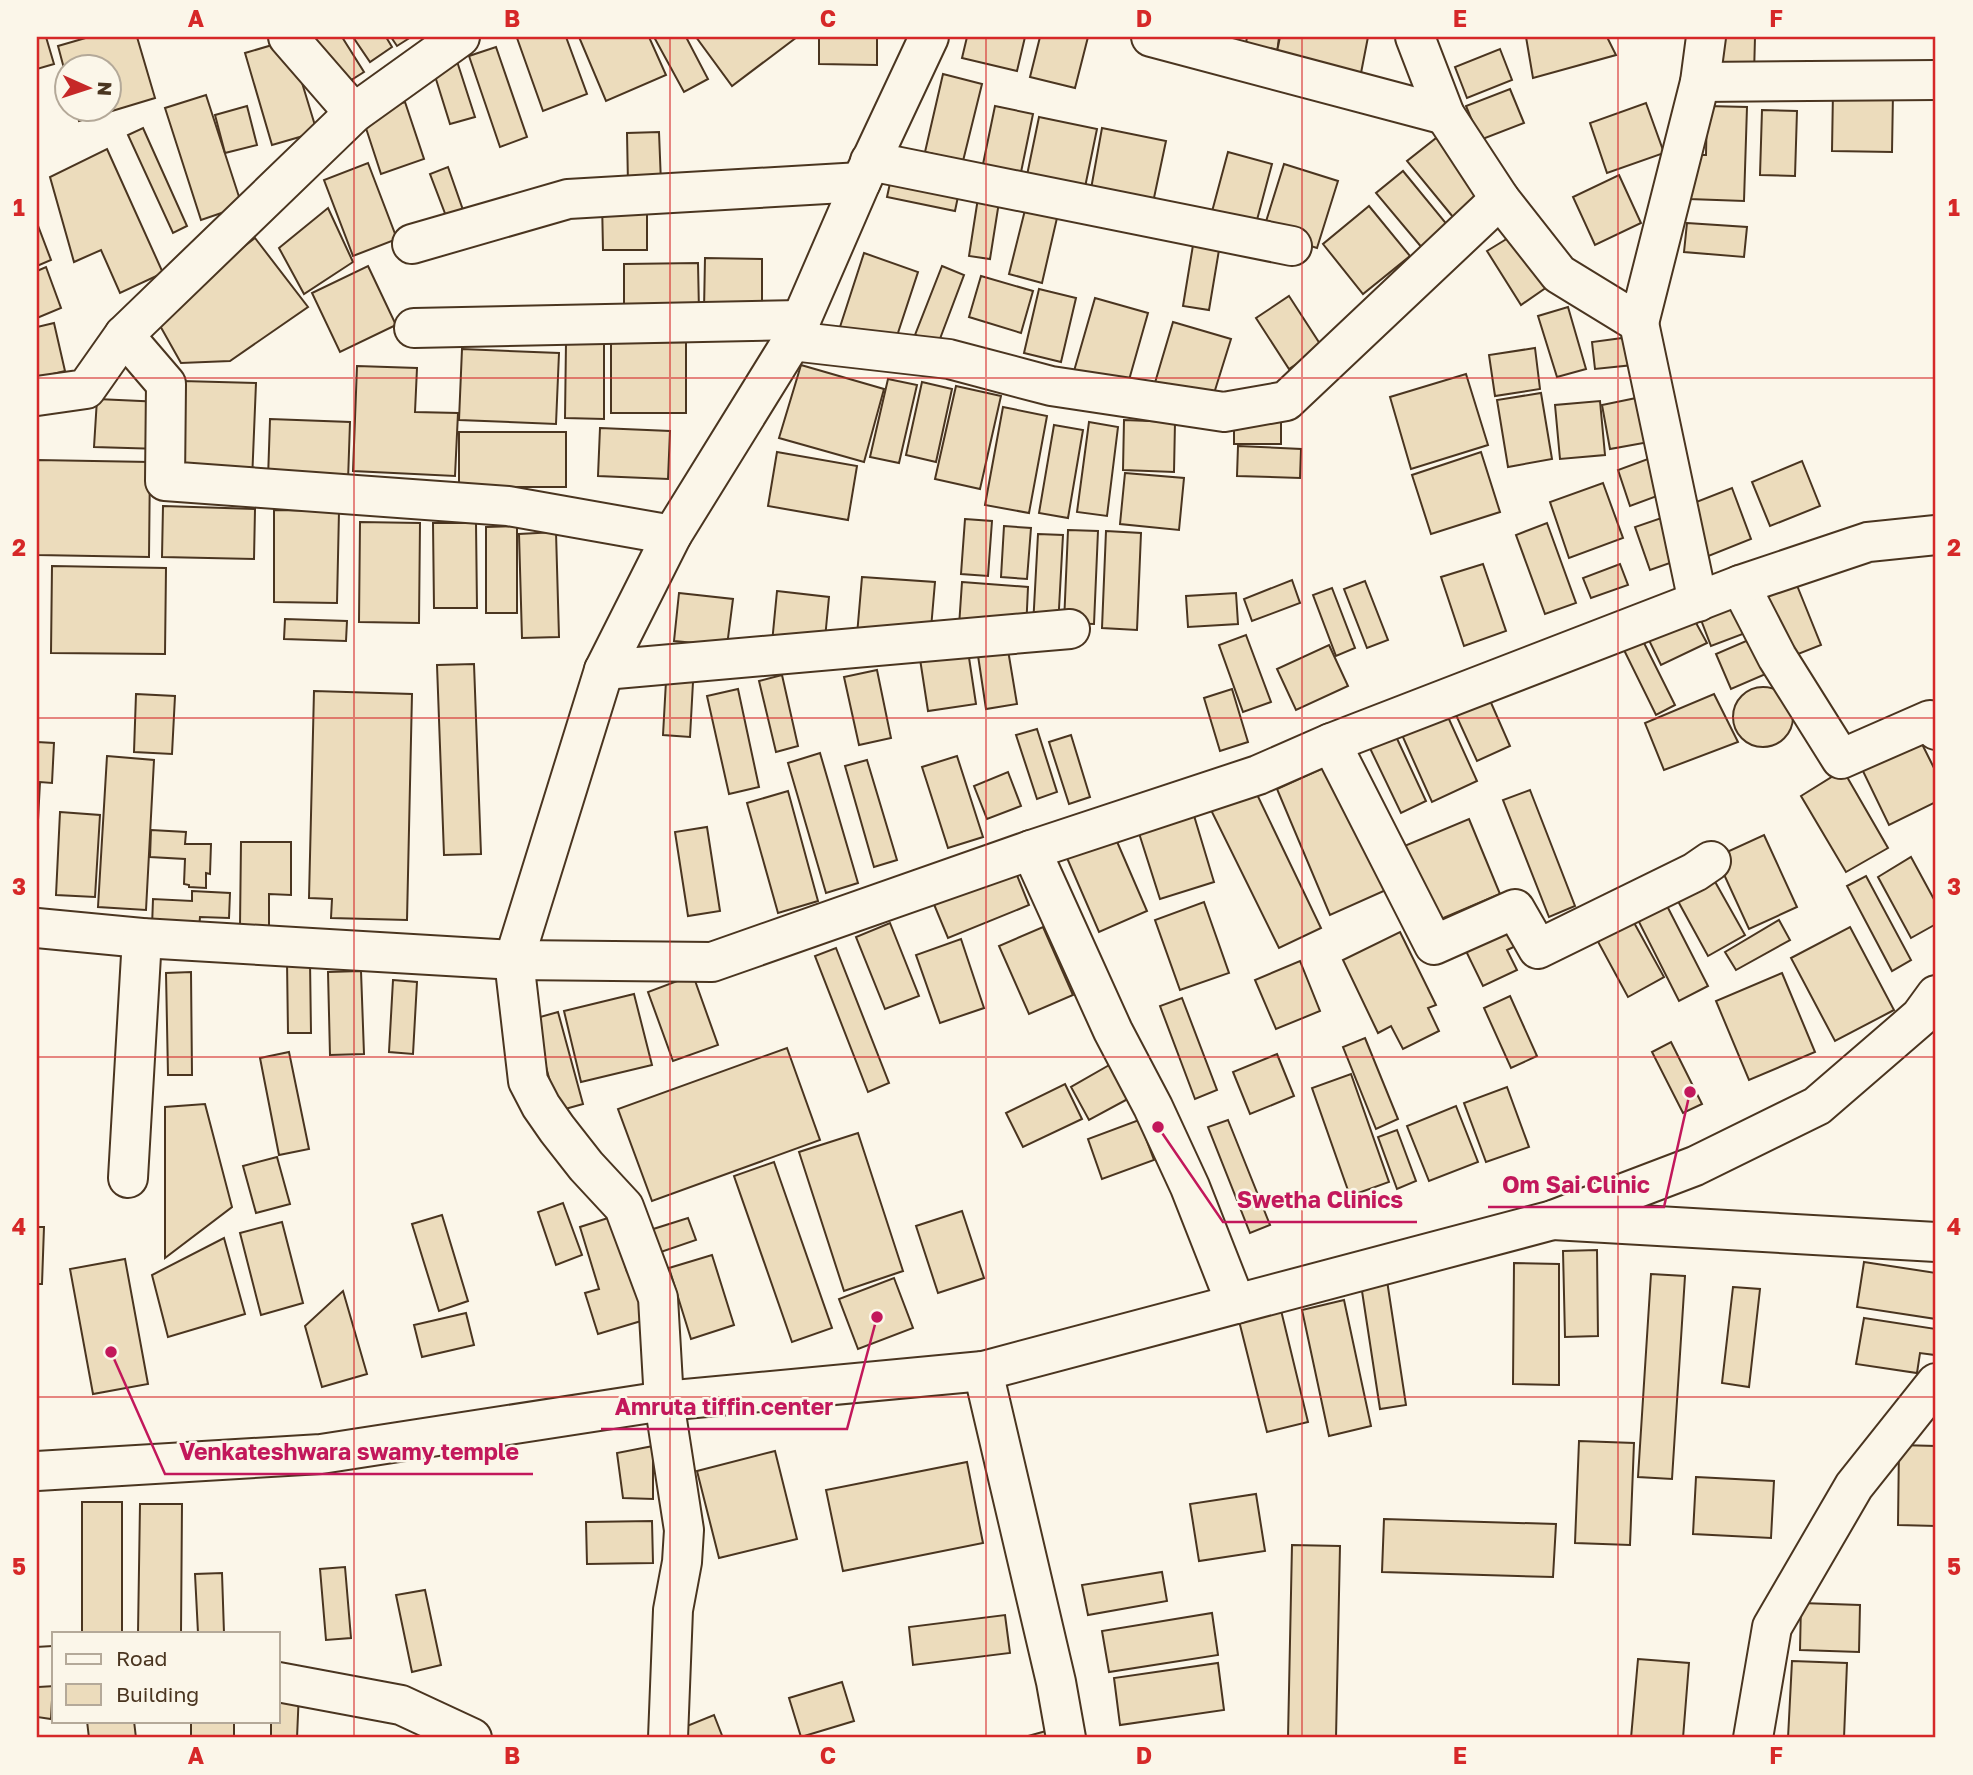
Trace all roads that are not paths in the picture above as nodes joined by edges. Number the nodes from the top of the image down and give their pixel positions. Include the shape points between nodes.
1 (288, 37) edge
2 (460, 37) edge
3 (929, 37) edge
4 (1151, 37) edge
5 (1415, 37) edge
6 (1706, 37) edge
7 (1936, 80) edge
8 (1700, 82) junction
9 (354, 113) junction
10 (1445, 115) junction
11 (866, 172) junction
12 (1500, 199) junction
13 (412, 244) dead end
14 (1292, 246) dead end
15 (1639, 323) junction
16 (414, 328) dead end
17 (796, 330) junction
18 (124, 335) junction
19 (37, 396) edge
20 (672, 535) junction
21 (1936, 535) edge
22 (1740, 585) junction
23 (1698, 602) junction
24 (1069, 629) dead end
25 (604, 670) junction
26 (1936, 730) edge
27 (1331, 743) junction
28 (1031, 850) junction
29 (1711, 861) dead end
30 (37, 928) edge
31 (142, 938) junction
32 (514, 961) junction
33 (1936, 995) edge
34 (128, 1178) dead end
35 (1553, 1220) junction
36 (1936, 1242) edge
37 (1236, 1304) junction
38 (983, 1371) junction
39 (1936, 1383) edge
40 (664, 1401) junction
41 (37, 1471) edge
42 (280, 1682) edge
43 (472, 1738) edge
44 (668, 1738) edge
45 (1066, 1738) edge
46 (1753, 1738) edge

1 - 9 main road
2 - 9 main road
3 - 11 main road
4 - 10 main road
5 - 10 main road
6 - 8 main road
7 - 8 main road
8 - 15 main road
9 - 18 main road
10 - 12 main road
11 - 13 main road via 568,199
11 - 14 main road
11 - 17 main road
12 - 15 main road via 1559,274
12 - 17 main road via 1286,401 1224,412 1051,386 949,359
15 - 23 main road
16 - 17 main road
17 - 20 main road
18 - 19 main road via 86,389
18 - 20 main road via 166,384 165,481 508,506
20 - 25 main road
21 - 22 main road via 1868,542
22 - 23 main road
22 - 26 main road via 1777,657 1841,759 1930,720
23 - 27 main road
24 - 25 main road
25 - 32 main road
27 - 28 main road via 1258,775
27 - 29 main road via 1434,945 1515,909 1538,949
28 - 32 main road via 712,962
28 - 37 main road via 1190,1187
30 - 31 main road
31 - 32 main road
31 - 34 main road
32 - 40 main road via 528,1081 557,1129 625,1207 658,1298
33 - 35 main road via 1920,1017 1817,1107 1695,1166
35 - 36 main road
35 - 37 main road
37 - 38 main road
38 - 40 main road
38 - 45 main road
39 - 46 main road via 1854,1486 1773,1627
40 - 41 main road via 321,1454
40 - 44 main road via 684,1530 669,1661
42 - 43 main road via 401,1706

